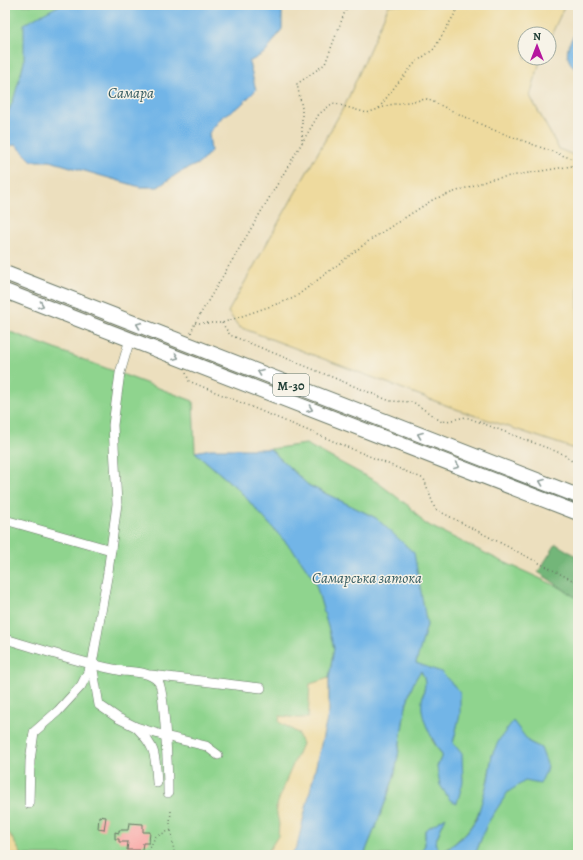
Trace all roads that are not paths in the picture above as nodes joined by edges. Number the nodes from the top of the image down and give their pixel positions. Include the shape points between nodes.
1 (5, 273) edge
2 (5, 291) edge
3 (130, 339) junction
4 (578, 496) edge
5 (578, 513) edge
6 (5, 520) edge
7 (111, 550) junction
8 (5, 639) edge
9 (92, 664) junction
10 (149, 675) junction
11 (261, 688) dead end
12 (136, 727) junction
13 (165, 736) junction
14 (218, 755) dead end
15 (157, 782) dead end
16 (168, 793) dead end
17 (29, 804) dead end

4 -> 1 highway, М-30
2 -> 3 highway, М-30
3 -> 5 highway, М-30
3 - 7 lane via 120,373 113,425 117,504
6 - 7 lane
7 - 9 lane
8 - 9 lane
9 - 10 lane
9 - 12 lane via 99,705
9 - 17 lane via 81,686 34,732
10 - 11 lane
10 - 13 lane via 159,682
12 - 13 lane
12 - 15 lane via 148,740 154,752
13 - 14 lane via 206,746
13 - 16 lane

